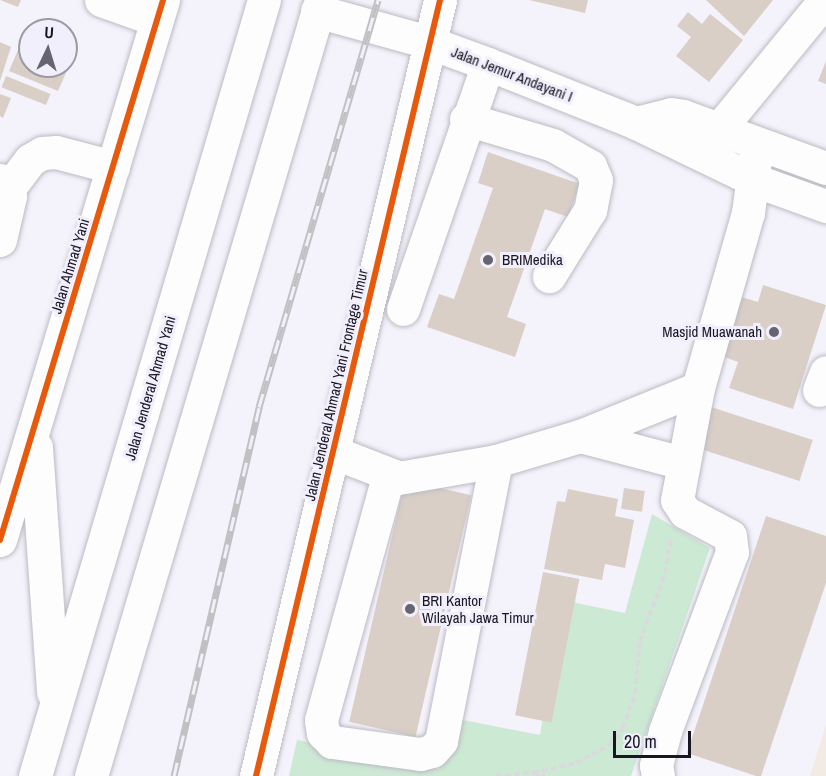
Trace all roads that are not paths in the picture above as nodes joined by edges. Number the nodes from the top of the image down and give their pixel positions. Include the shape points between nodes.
1 (101, 0) edge
2 (264, 0) edge
3 (440, 0) edge
4 (825, 0) edge
5 (319, 6) edge
6 (160, 10) edge
7 (428, 42) junction
8 (488, 64) junction
9 (466, 118) junction
10 (636, 123) junction
11 (718, 129) junction
12 (757, 145) junction
13 (113, 167) junction
14 (826, 168) edge
15 (754, 180) junction
16 (4, 184) edge
17 (826, 206) edge
18 (0, 240) edge
19 (549, 276) dead end
20 (403, 309) dead end
21 (698, 388) junction
22 (34, 426) junction
23 (580, 436) junction
24 (333, 452) junction
25 (496, 461) junction
26 (683, 463) junction
27 (395, 476) junction
28 (0, 540) edge
29 (55, 711) junction
30 (34, 776) edge
31 (91, 776) edge
32 (256, 776) edge
33 (658, 776) edge

1 - 6 main road
2 - 29 main road, Jalan Jenderal Ahmad Yani
3 - 7 main road, Jalan Jenderal Ahmad Yani Frontage Timur
4 - 11 main road
5 - 7 main road, Jalan Jemur Andayani I
5 - 31 main road
6 - 13 main road, Jalan Ahmad Yani
7 - 8 main road, Jalan Jemur Andayani I
7 - 24 main road, Jalan Jenderal Ahmad Yani Frontage Timur
8 - 9 main road
8 - 10 main road, Jalan Jemur Andayani I
9 - 19 main road via 553,145 590,166 596,180 590,210
9 - 20 main road
10 - 11 main road via 671,114
10 - 15 main road, Jalan Jemur Andayani I
11 - 12 main road
12 - 14 main road
12 - 15 main road via 751,165
13 - 16 main road via 56,152 42,153
13 - 22 main road, Jalan Ahmad Yani
15 - 17 main road, Jalan Jemur Andayani I
15 - 21 main road
16 - 18 main road via 10,203
21 - 23 main road
21 - 26 main road
22 - 28 main road, Jalan Ahmad Yani
22 - 29 main road
23 - 25 main road
23 - 26 main road
24 - 27 main road
24 - 32 main road, Jalan Jenderal Ahmad Yani Frontage Timur
25 - 27 main road
25 - 27 main road via 441,741 432,751 420,754 332,742 322,733 321,720 381,491
26 - 33 main road via 677,500 685,512 730,536 733,543 665,731 656,765
29 - 30 main road, Jalan Jenderal Ahmad Yani

